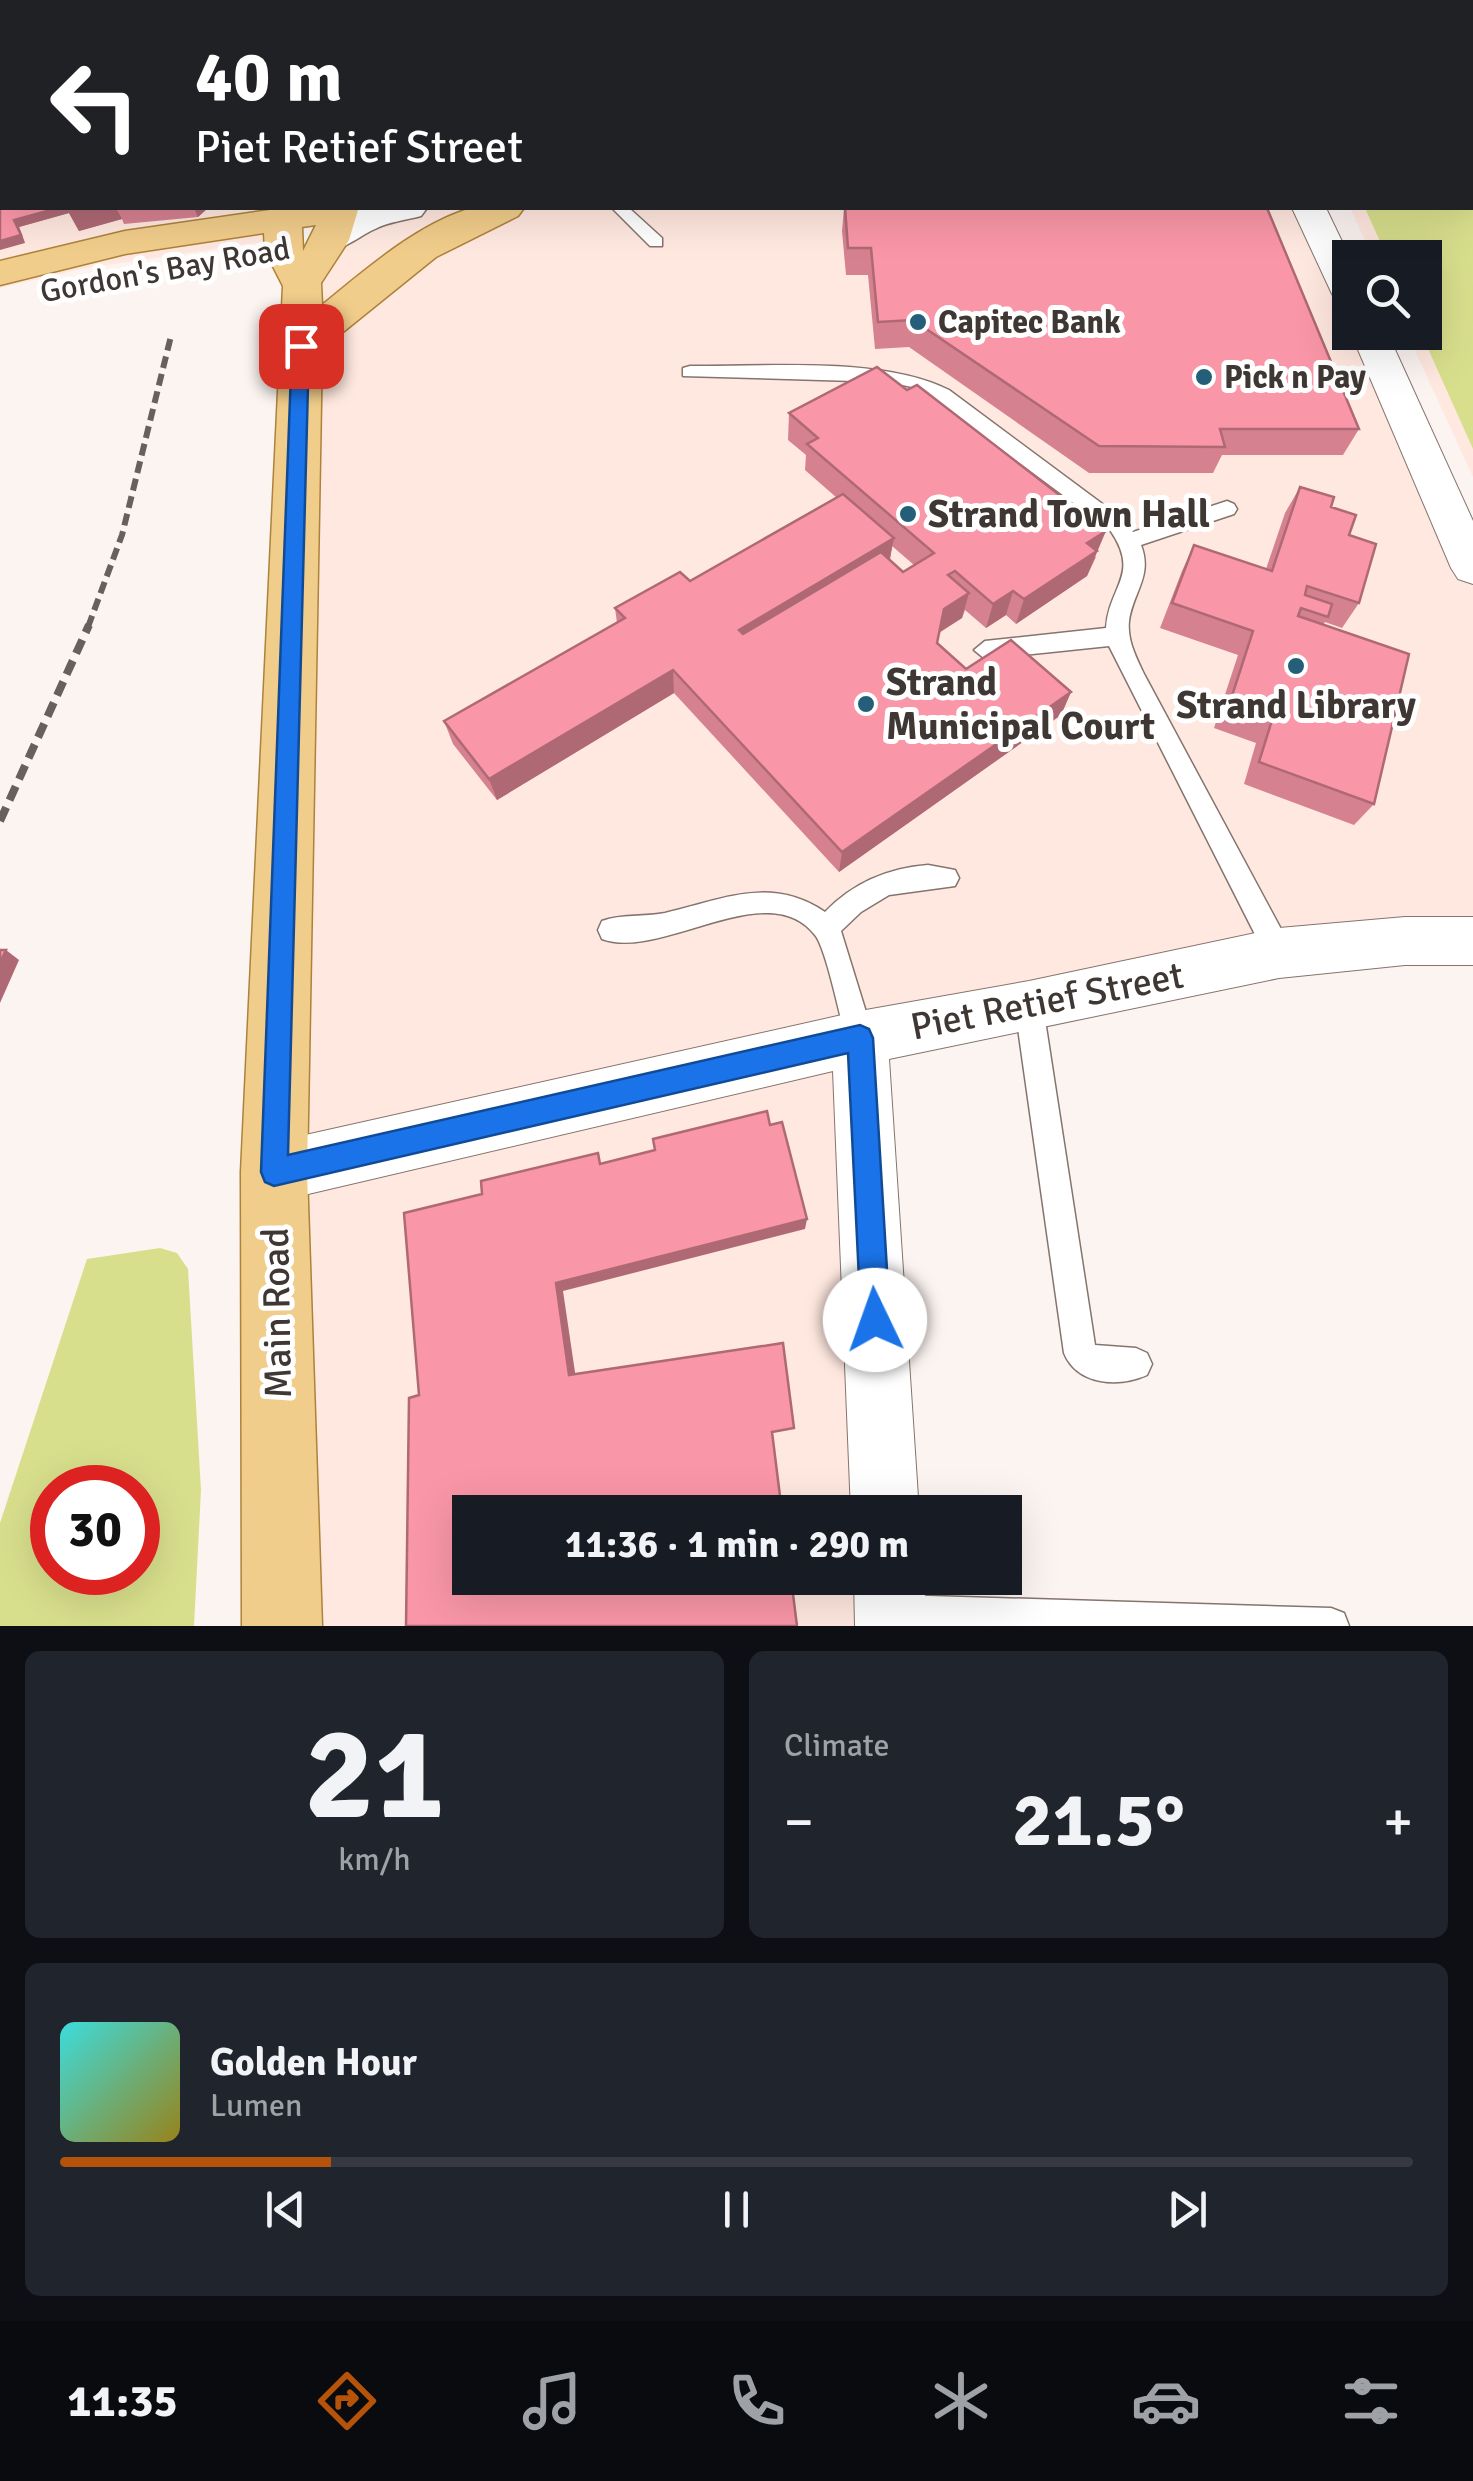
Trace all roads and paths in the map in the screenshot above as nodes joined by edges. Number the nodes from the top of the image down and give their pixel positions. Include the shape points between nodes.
1 (396, 210) edge
2 (499, 210) edge
3 (622, 210) edge
4 (655, 210) edge
5 (1310, 210) edge
6 (343, 219) edge
7 (290, 240) edge
8 (1332, 256) edge
9 (0, 273) edge
10 (0, 301) edge
11 (301, 346) junction
12 (1377, 350) edge
13 (690, 372) dead end
14 (1227, 509) dead end
15 (1463, 522) edge
16 (1130, 541) junction
17 (1473, 568) edge
18 (1117, 636) junction
19 (986, 650) dead end
20 (924, 855) dead end
21 (946, 878) dead end
22 (891, 881) junction
23 (826, 928) junction
24 (612, 930) dead end
25 (1473, 941) edge
26 (1279, 953) junction
27 (1029, 1007) junction
28 (860, 1038) junction
29 (274, 1172) junction
30 (1136, 1364) dead end
31 (885, 1495) edge
32 (890, 1606) edge
33 (282, 1626) edge
34 (1331, 1626) edge

1 - 6 street
2 - 11 main road via 426,244
3 - 4 lane via 656,242
5 - 8 street
6 - 7 main road
6 - 7 main road, Gordon's Bay Road
7 - 9 main road, Gordon's Bay Road via 75,252
7 - 10 main road, Gordon's Bay Road via 229,262 92,278
7 - 11 main road, Main Road
11 - 29 main road, Main Road
12 - 15 street
13 - 16 lane via 917,382 1108,517
14 - 16 lane
15 - 17 street
16 - 18 lane via 1136,574
18 - 19 lane
18 - 26 lane
20 - 22 lane
21 - 22 lane
22 - 23 lane via 844,908
23 - 24 lane via 792,904 759,900 639,930
23 - 28 lane
25 - 26 street, Piet Retief Street
26 - 27 street, Piet Retief Street
27 - 28 street, Piet Retief Street
27 - 30 lane via 1080,1353 1091,1364
28 - 29 street, Piet Retief Street
28 - 31 street
29 - 33 main road, Main Road
32 - 34 lane

